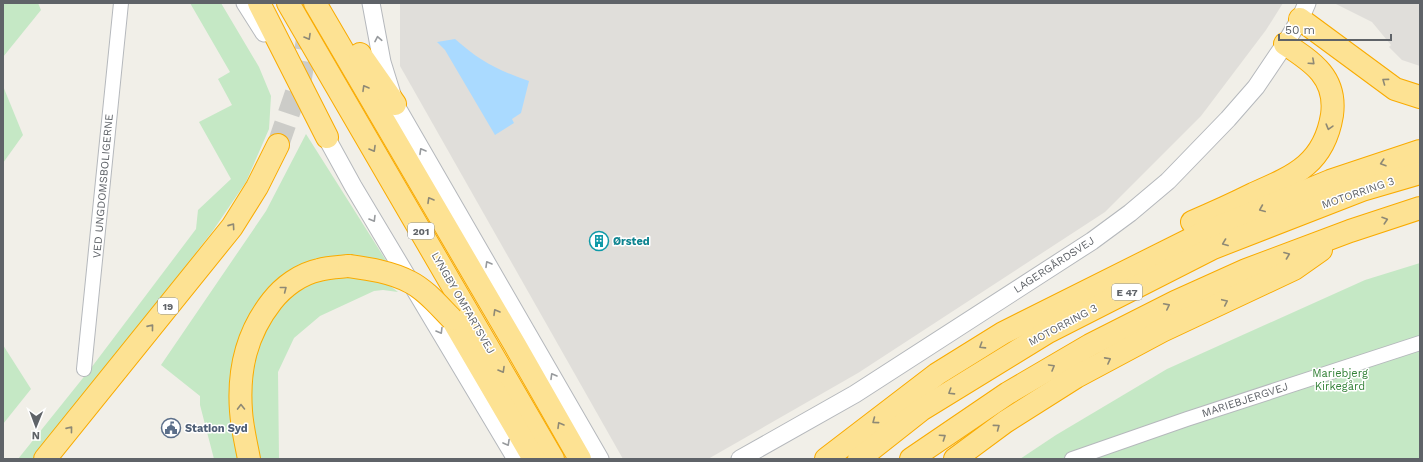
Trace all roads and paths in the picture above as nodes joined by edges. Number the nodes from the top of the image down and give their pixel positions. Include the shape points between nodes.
1 (121, 3) edge
2 (245, 3) edge
3 (259, 3) edge
4 (288, 3) edge
5 (316, 3) edge
6 (330, 3) edge
7 (371, 3) edge
8 (1303, 11) edge
9 (1285, 44) junction
10 (1420, 97) edge
11 (395, 104) junction
12 (327, 137) junction
13 (278, 145) tunnel mouth
14 (1420, 151) edge
15 (1420, 173) edge
16 (1420, 208) edge
17 (1350, 231) junction
18 (1003, 333) junction
19 (1420, 343) edge
20 (84, 369) dead end
21 (45, 459) edge
22 (249, 459) edge
23 (516, 459) edge
24 (534, 459) edge
25 (553, 459) edge
26 (580, 459) edge
27 (600, 459) edge
28 (740, 459) edge
29 (826, 459) edge
30 (859, 459) edge
31 (911, 459) edge
32 (955, 459) edge
33 (1072, 459) edge

1 - 20 street, VED UNGDOMSBOLIGERNE
2 - 12 street
3 - 12 highway
4 -> 25 highway, LYNGBY OMFARTSVEJ / 201
26 -> 5 highway, 201
6 - 11 highway via 356,48
11 -> 7 street via 382,62
8 - 9 street, LAGERGÅRDSVEJ
10 -> 8 highway via 1395,89
9 -> 18 highway via 1321,71 1330,88 1333,106 1330,126 1322,147 1310,162 1289,178 1172,232 1086,278
9 - 28 street, LAGERGÅRDSVEJ via 1256,87 1228,119 1168,181 1130,213 1092,241 855,394
27 -> 11 street
12 -> 23 street via 353,186
21 -> 13 highway, 19 via 232,227 257,188
14 -> 18 highway via 1330,180 1199,235
15 -> 30 highway, MOTORRING 3 / E 47 via 1362,190 1213,248 1089,311 1048,332 921,410
17 -> 16 highway, E 47
31 -> 17 highway, E 47 via 1008,393 1090,345 1174,302 1246,270
32 -> 17 highway via 1005,422 1076,377 1162,332 1294,269
18 -> 29 highway via 937,374
19 - 33 street, MARIEBJERGVEJ
22 -> 24 highway, bridge via 241,410 242,368 248,343 260,316 279,292 297,279 319,270 349,266 381,271 411,282 431,297 452,319

